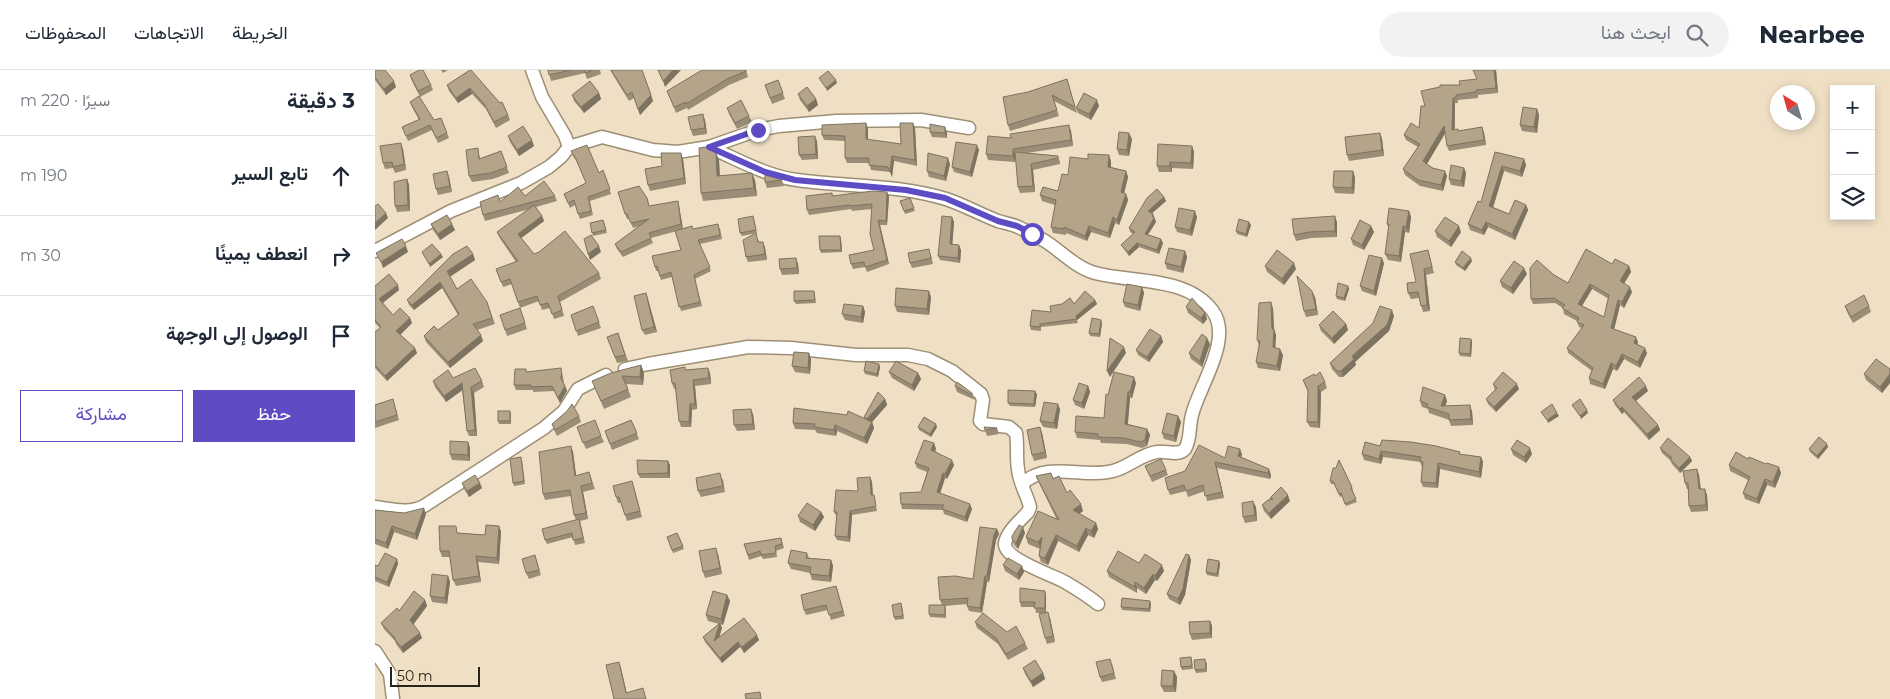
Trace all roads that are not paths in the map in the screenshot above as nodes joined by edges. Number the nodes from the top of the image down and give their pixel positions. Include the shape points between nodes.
1 (531, 70) edge
2 (969, 128) dead end
3 (569, 147) junction
4 (709, 147) junction
5 (375, 251) edge
6 (1022, 484) junction
7 (375, 507) edge
8 (1098, 604) dead end
9 (375, 651) edge
10 (393, 699) edge

1 - 3 street via 541,97
2 - 4 street via 921,120 836,121 758,130
3 - 4 street via 601,137 653,150 677,152
3 - 5 street via 549,167 521,183 451,211
4 - 6 street via 765,172 795,180 906,190 945,198 1017,226 1094,273 1166,284 1190,292 1209,306 1218,324 1219,342 1192,414 1186,448 1181,452 1150,453 1113,471 1046,471
6 - 7 street via 1017,470 1017,438 1013,429 983,424 981,394 952,371 928,359 908,355 856,355 748,347 611,373 578,389 564,412 544,428 417,510
6 - 8 street via 1030,507 1009,535 1005,544 1007,551 1028,565 1065,581
9 - 10 street via 390,674

